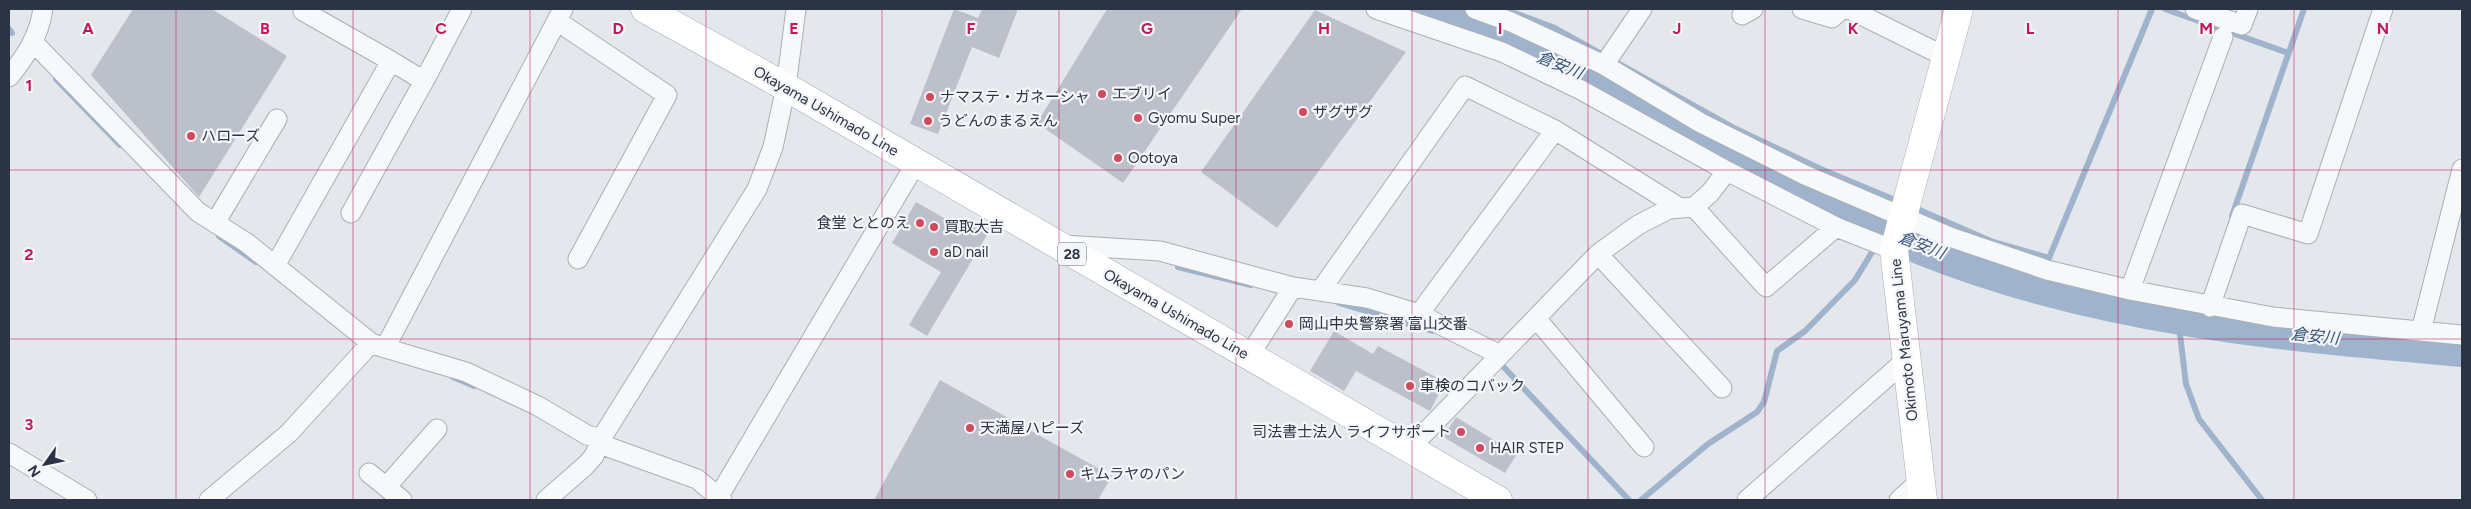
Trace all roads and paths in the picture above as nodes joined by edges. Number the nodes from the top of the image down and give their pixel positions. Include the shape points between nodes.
1 (43, 9) edge
2 (462, 9) edge
3 (646, 9) edge
4 (796, 9) edge
5 (1376, 9) edge
6 (1475, 9) edge
7 (1642, 9) edge
8 (1802, 9) edge
9 (1842, 9) edge
10 (1849, 9) edge
11 (1959, 9) edge
12 (2195, 9) edge
13 (2248, 9) edge
14 (2383, 9) edge
15 (303, 11) dead end
16 (560, 15) edge
17 (1516, 15) edge
18 (2224, 37) dead end
19 (33, 42) junction
20 (1946, 57) junction
21 (1608, 59) junction
22 (391, 62) junction
23 (9, 77) edge
24 (424, 81) junction
25 (786, 87) junction
26 (278, 119) dead end
27 (1555, 130) junction
28 (916, 163) junction
29 (2462, 169) edge
30 (1727, 171) junction
31 (1687, 208) junction
32 (351, 213) dead end
33 (214, 223) junction
34 (1836, 227) junction
35 (1898, 235) junction
36 (1057, 245) junction
37 (1598, 254) junction
38 (578, 259) dead end
39 (274, 266) junction
40 (2130, 290) junction
41 (1290, 291) junction
42 (1320, 291) junction
43 (2210, 307) junction
44 (1419, 314) junction
45 (1536, 318) junction
46 (2422, 331) junction
47 (2462, 335) edge
48 (372, 347) junction
49 (1249, 356) junction
50 (1497, 358) junction
51 (1905, 361) junction
52 (1722, 388) dead end
53 (437, 429) dead end
54 (599, 445) junction
55 (1644, 448) dead end
56 (1409, 449) junction
57 (9, 453) edge
58 (369, 473) dead end
59 (386, 487) junction
60 (1922, 490) edge
61 (721, 498) edge
62 (87, 500) edge
63 (209, 500) edge
64 (402, 500) edge
65 (546, 500) edge
66 (1498, 500) edge
67 (1747, 500) edge
68 (1899, 500) edge

1 - 19 street via 40,28
2 - 24 street
3 - 25 main road, Okayama Ushimado Line / 28
4 - 25 street
5 - 30 street via 1510,56 1580,90
6 - 17 street
7 - 21 street
8 - 9 street via 1832,18
10 - 20 street
11 - 20 main road, Okimoto Maruyama Line
12 - 13 street via 2242,25
14 - 43 street via 2308,234 2242,214
15 - 22 street
16 - 38 street via 667,95
16 - 48 street
17 - 21 street
18 - 40 street
19 - 23 street
19 - 33 street via 198,212
20 - 35 main road, Okimoto Maruyama Line
21 - 35 street via 1702,123 1804,175
22 - 24 street
22 - 39 street
24 - 32 street
25 - 28 main road, Okayama Ushimado Line / 28
25 - 54 street via 774,147 756,189
26 - 33 street
27 - 31 street
27 - 42 street via 1464,86
27 - 44 street
28 - 36 main road, Okayama Ushimado Line / 28
28 - 61 street
29 - 46 street
30 - 31 street via 1710,194
30 - 34 street
31 - 34 street via 1766,287
31 - 37 street via 1669,210 1638,226
33 - 39 street via 247,243
34 - 35 street
35 - 40 street via 1950,237 2047,270
35 - 51 main road, Okimoto Maruyama Line
36 - 41 street via 1160,251
36 - 49 main road, Okayama Ushimado Line / 28
37 - 45 street
37 - 52 street
39 - 48 street
40 - 43 street
41 - 42 street
41 - 49 street
42 - 44 street via 1367,298
43 - 46 street via 2273,318
44 - 50 street
45 - 50 street
45 - 55 street
46 - 47 street
48 - 54 street via 466,372 538,406
48 - 63 street via 289,432
49 - 56 main road, Okayama Ushimado Line / 28
50 - 56 street
51 - 60 main road, Okimoto Maruyama Line
51 - 67 street
53 - 59 street
54 - 61 street via 697,478
54 - 65 street via 586,466
56 - 66 main road, Okayama Ushimado Line / 28
57 - 62 street
58 - 59 street
59 - 64 street
60 - 68 street

